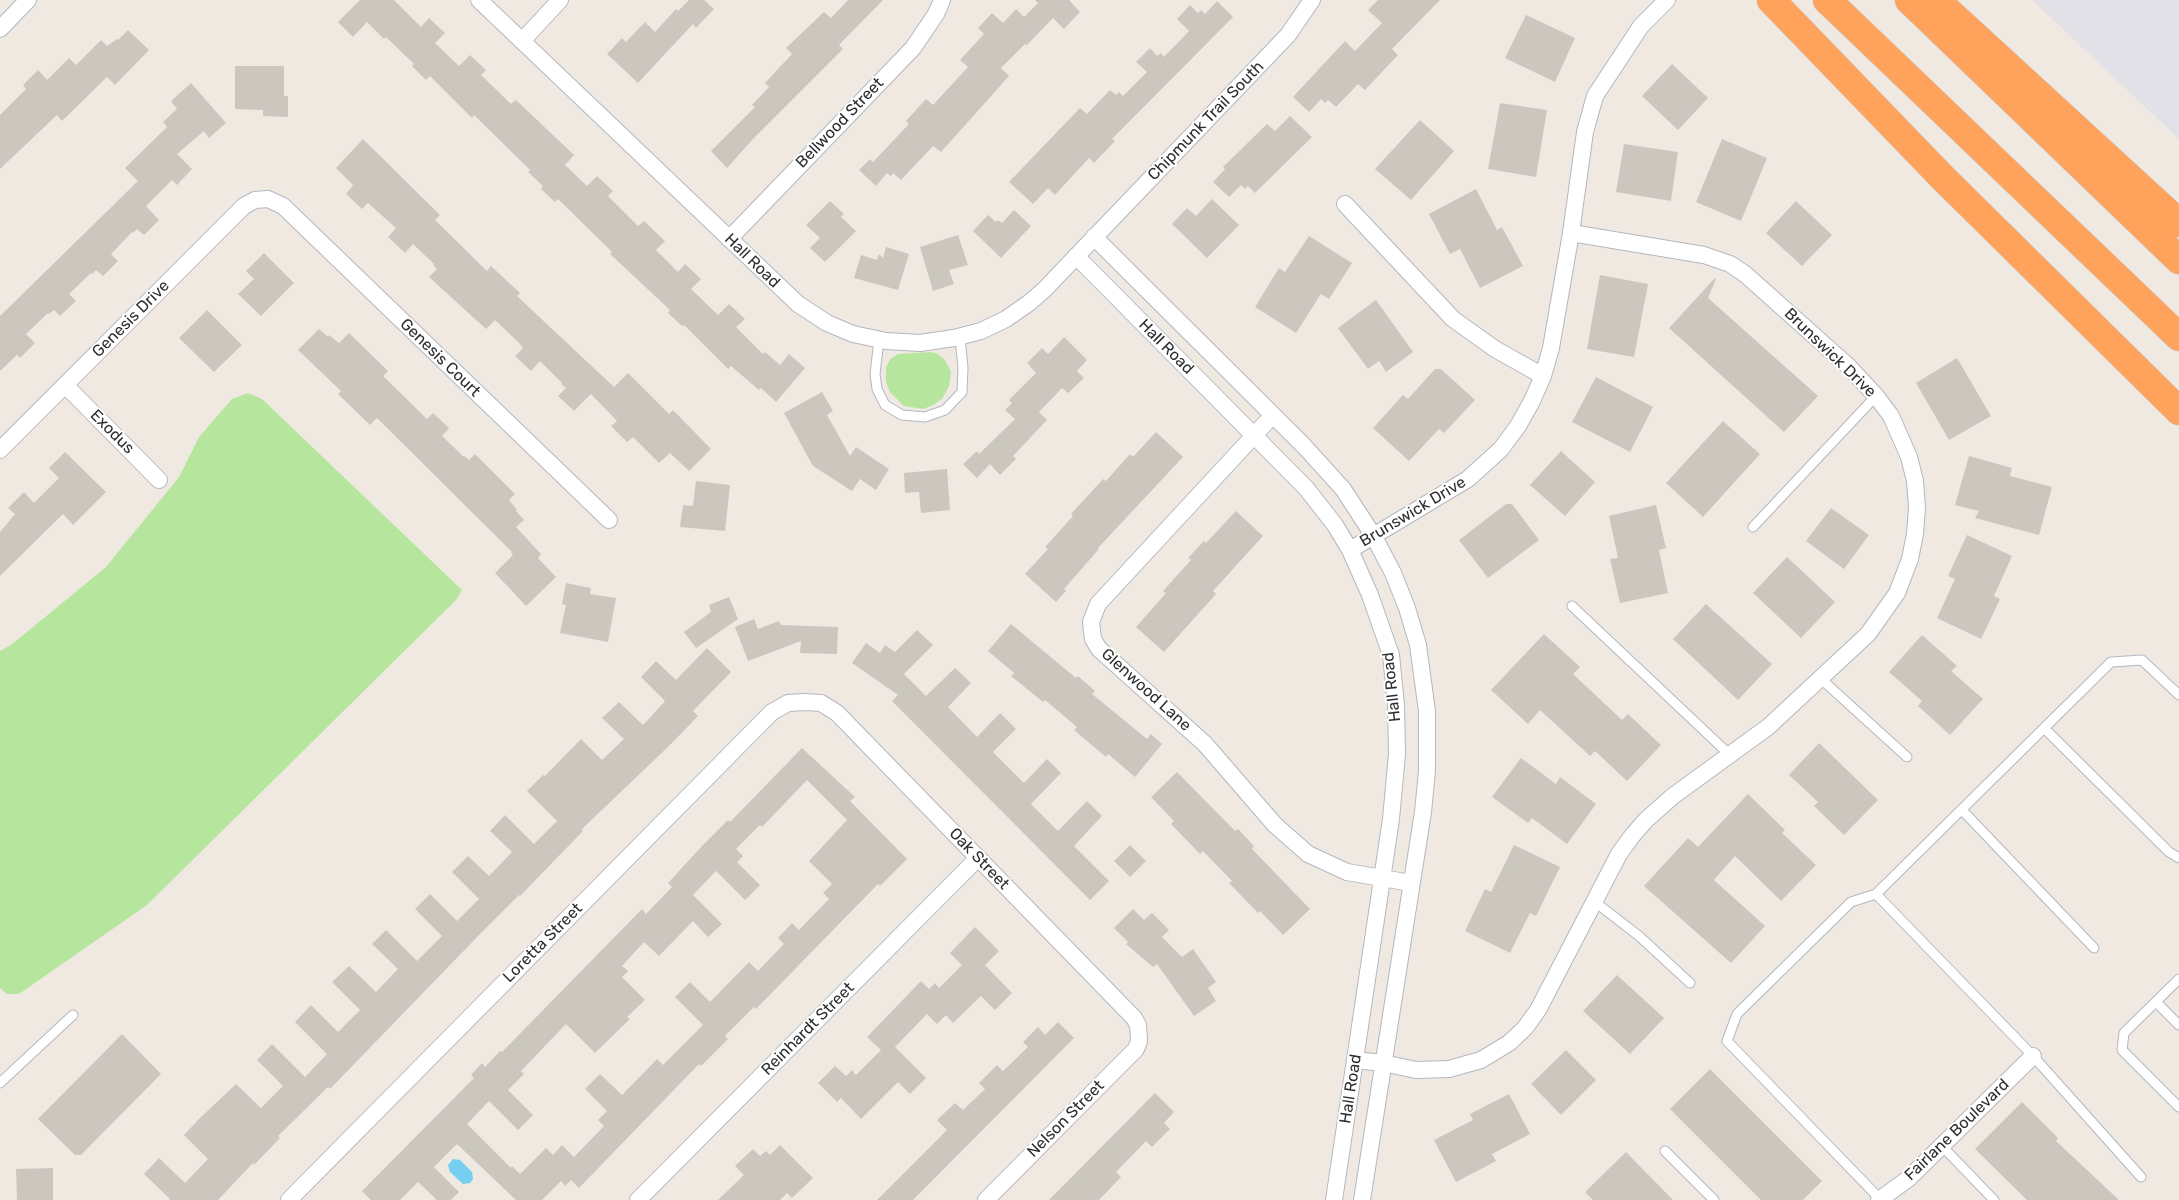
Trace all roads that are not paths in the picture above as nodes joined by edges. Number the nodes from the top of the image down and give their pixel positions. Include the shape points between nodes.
1 (28, 0) edge
2 (479, 0) edge
3 (560, 0) edge
4 (942, 0) edge
5 (1312, 0) edge
6 (1667, 0) edge
7 (1771, 0) edge
8 (1828, 0) edge
9 (1909, 0) edge
10 (1936, 0) edge
11 (0, 29) edge
12 (522, 41) junction
13 (268, 199) joint
14 (1345, 204) dead end
15 (2179, 223) edge
16 (1571, 233) junction
17 (1094, 237) junction
18 (729, 239) junction
19 (1076, 256) junction
20 (2179, 260) edge
21 (960, 337) junction
22 (2179, 337) edge
23 (879, 340) junction
24 (1543, 376) junction
25 (65, 384) junction
26 (1876, 396) junction
27 (2179, 411) edge
28 (1273, 415) junction
29 (1253, 436) junction
30 (0, 450) edge
31 (159, 480) dead end
32 (609, 520) dead end
33 (1753, 527) dead end
34 (1373, 535) junction
35 (1350, 550) junction
36 (1572, 606) dead end
37 (1820, 678) junction
38 (2179, 695) edge
39 (805, 702) joint
40 (2044, 728) junction
41 (1730, 755) junction
42 (1907, 757) dead end
43 (1962, 810) junction
44 (978, 858) junction
45 (2179, 858) edge
46 (1383, 879) junction
47 (1411, 883) junction
48 (1876, 894) junction
49 (1595, 902) junction
50 (2094, 948) dead end
51 (2179, 979) edge
52 (1690, 983) dead end
53 (2156, 1002) junction
54 (73, 1015) dead end
55 (2179, 1025) edge
56 (1140, 1033) joint
57 (2032, 1056) junction
58 (1355, 1060) junction
59 (1383, 1063) junction
60 (0, 1083) edge
61 (2179, 1107) edge
62 (1941, 1145) junction
63 (1665, 1151) dead end
64 (2141, 1177) dead end
65 (289, 1200) edge
66 (638, 1200) edge
67 (986, 1200) edge
68 (1334, 1200) edge
69 (1362, 1200) edge
70 (1714, 1200) edge
71 (1879, 1200) edge
72 (1994, 1200) edge

1 - 11 street
2 - 12 street, Hall Road
3 - 12 street
4 - 18 street, Bellwood Street via 913,48
5 - 17 street, Chipmunk Trail South via 1288,35
6 - 16 street, Brunswick Drive via 1641,26 1595,96 1585,132
7 - 27 highway via 1942,177
8 - 22 highway
9 - 20 highway
10 - 15 highway
12 - 18 street, Hall Road
13 - 25 street, Genesis Drive via 255,200 244,206
13 - 32 street, Genesis Court via 283,206
14 - 24 street via 1452,319 1495,349
16 - 24 street, Brunswick Drive
16 - 26 street, Brunswick Drive via 1704,255 1730,264 1821,340
17 - 19 street, Hall Road
17 - 28 street, Hall Road
18 - 23 street, Hall Road via 798,304 828,323 853,334
19 - 21 street, Hall Road via 1028,303 998,323
19 - 29 street, Hall Road
21 - 23 street, Hall Road via 920,343
21 - 23 lane via 962,392 945,410 925,417 902,414 885,404 877,389 875,374
24 - 34 street, Brunswick Drive via 1518,426 1484,465 1451,491
25 - 30 street, Genesis Drive
25 - 31 street, Exodus
26 - 33 lane
26 - 37 street, Brunswick Drive via 1900,433 1915,481 1916,516 1910,559 1887,610 1868,634
28 - 29 street, Glenwood Lane
28 - 34 street, Hall Road via 1326,469
29 - 35 street, Hall Road via 1306,488
29 - 46 street, Glenwood Lane via 1098,604 1091,622 1093,640 1099,649 1205,744 1296,845 1322,862 1347,872
34 - 35 street, Brunswick Drive
34 - 47 street, Hall Road via 1407,608 1418,645 1425,687 1427,770
35 - 46 street, Hall Road via 1391,654 1397,754
36 - 41 lane
37 - 41 street, Brunswick Drive via 1768,727
37 - 42 lane
38 - 40 lane via 2142,660 2110,662
39 - 44 street, Oak Street via 821,703 837,713
39 - 65 street, Loretta Street via 788,703 772,712
40 - 43 lane
40 - 45 lane
41 - 49 street, Hall Road via 1646,820 1619,854
43 - 48 lane
43 - 50 lane
44 - 56 street, Oak Street via 1134,1018
44 - 66 street, Reinhardt Street
46 - 47 street, Glenwood Lane
46 - 58 street, Hall Road
47 - 59 street, Hall Road
48 - 57 lane
48 - 71 lane via 1851,902 1736,1014 1727,1041
49 - 52 lane via 1639,936
49 - 59 street, Hall Road via 1538,1010 1509,1043 1481,1060 1449,1069 1416,1070
51 - 53 lane
53 - 55 lane
53 - 61 lane via 2124,1033 2122,1050
54 - 60 lane
56 - 67 street, Nelson Street via 1136,1048
57 - 62 street, Fairlane Boulevard
57 - 64 lane
58 - 59 street
58 - 68 street, Hall Road
59 - 69 street, Hall Road
62 - 71 street, Fairlane Boulevard via 1908,1179
62 - 72 lane
63 - 70 lane

